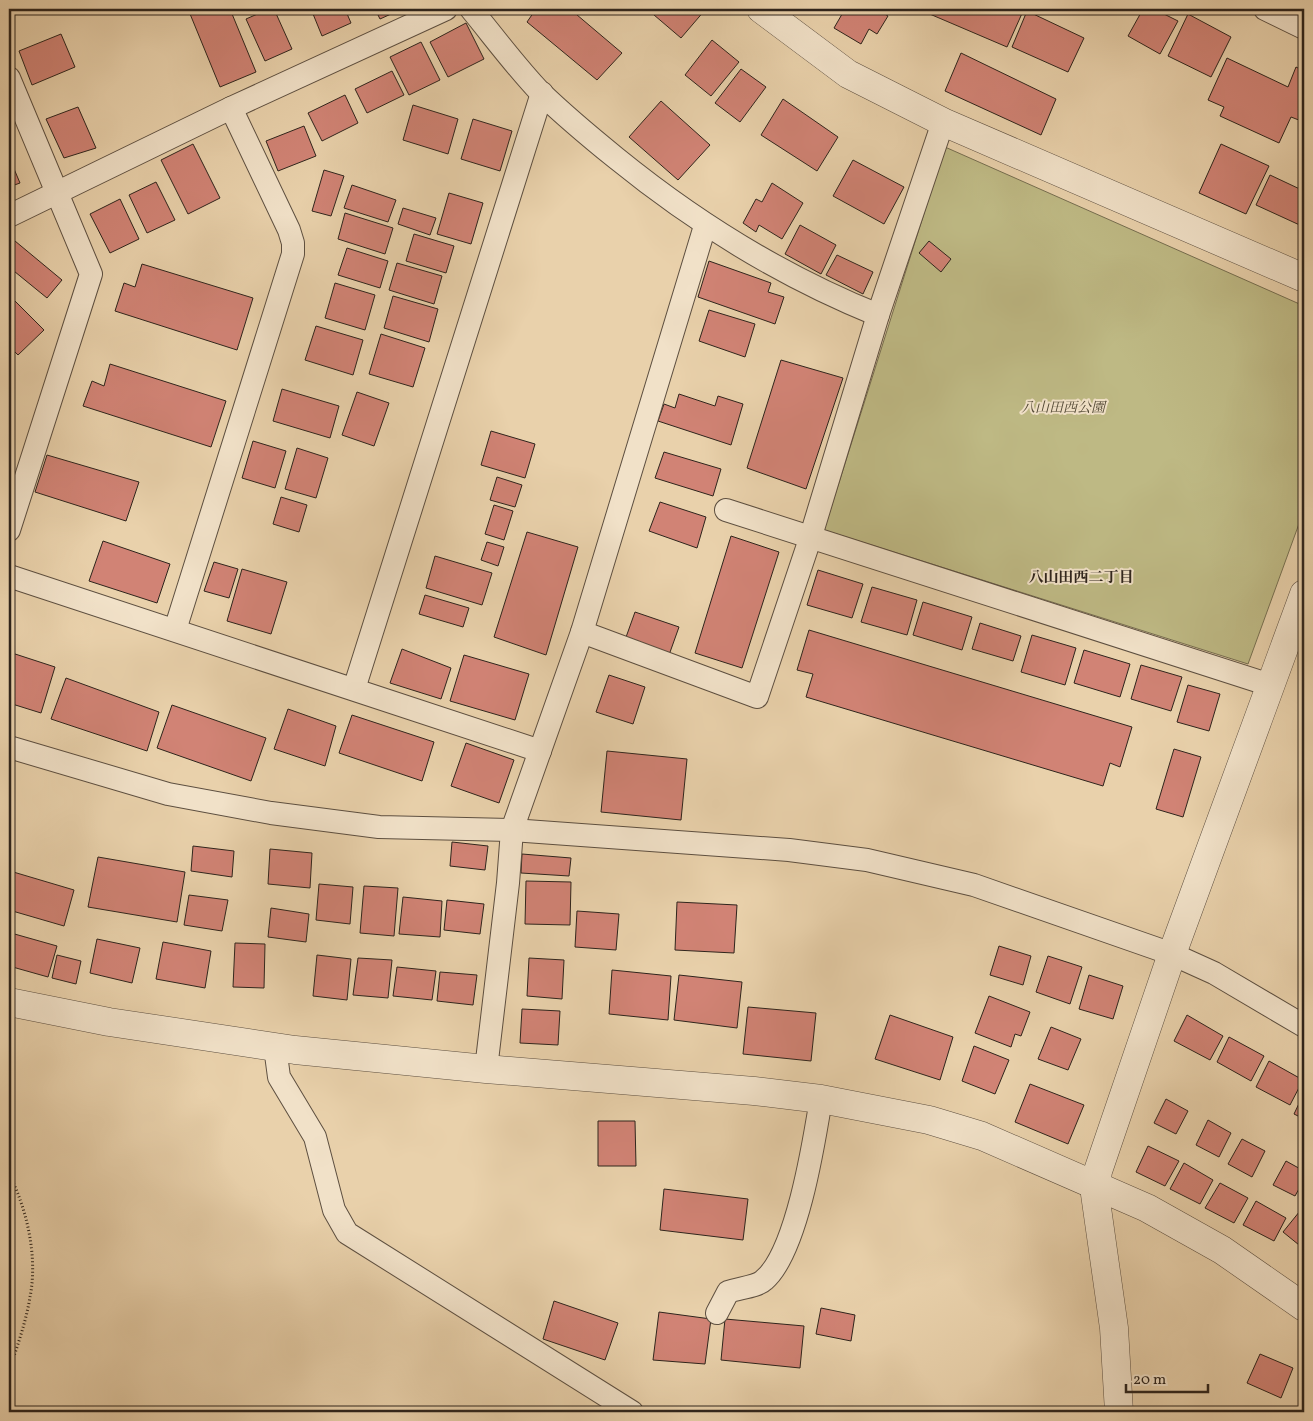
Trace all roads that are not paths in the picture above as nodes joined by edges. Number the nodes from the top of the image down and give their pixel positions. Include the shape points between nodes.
1 (446, 9) edge
2 (471, 9) edge
3 (761, 9) edge
4 (1265, 9) edge
5 (1304, 28) edge
6 (9, 78) edge
7 (542, 93) junction
8 (232, 108) junction
9 (943, 122) junction
10 (58, 192) junction
11 (9, 216) edge
12 (705, 226) junction
13 (1304, 278) edge
14 (878, 315) junction
15 (726, 510) dead end
16 (9, 530) edge
17 (810, 539) junction
18 (9, 576) edge
19 (1304, 594) edge
20 (175, 630) junction
21 (582, 632) junction
22 (1270, 685) junction
23 (354, 689) junction
24 (9, 748) edge
25 (540, 751) junction
26 (512, 830) junction
27 (1172, 954) junction
28 (9, 1002) edge
29 (1304, 1026) edge
30 (275, 1047) junction
31 (486, 1070) junction
32 (821, 1099) junction
33 (1095, 1186) junction
34 (1304, 1306) edge
35 (717, 1313) dead end
36 (632, 1412) edge
37 (1119, 1412) edge

1 - 8 street
2 - 7 street
3 - 9 street via 848,74
4 - 5 street
6 - 10 street
7 - 12 street via 644,181
7 - 23 street
8 - 10 street
8 - 20 street via 289,230 294,254
9 - 13 street
9 - 14 street
10 - 11 street
10 - 16 street via 91,274
12 - 14 street via 798,280
12 - 21 street
14 - 17 street
15 - 17 street
17 - 21 street via 757,697
17 - 22 street
18 - 20 street
19 - 22 street
20 - 23 street
21 - 25 street
22 - 27 street
23 - 25 street
24 - 26 street via 168,794 271,813 379,827
25 - 26 street
26 - 27 street via 789,850 867,860 974,885
26 - 31 street
27 - 29 street via 1214,972
27 - 33 street
28 - 30 street via 109,1022
30 - 31 street
30 - 36 street via 280,1077 315,1137 334,1210 347,1233
31 - 32 street
32 - 33 street via 929,1120 982,1136
32 - 35 street via 814,1146 777,1266 763,1282 728,1292
33 - 34 street via 1184,1227
33 - 37 street via 1114,1328

